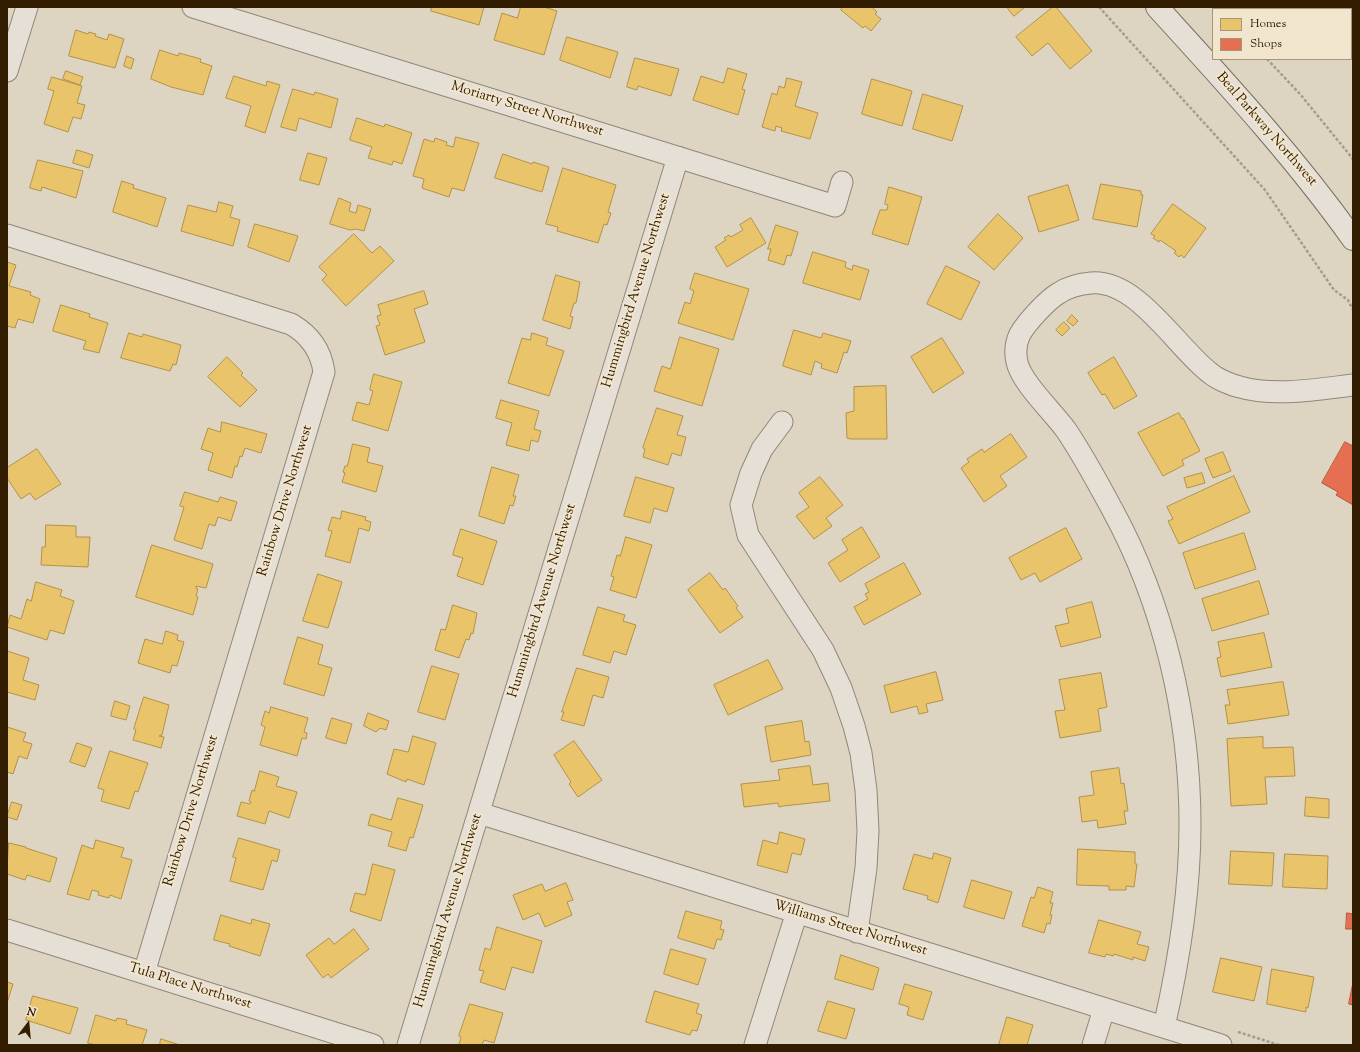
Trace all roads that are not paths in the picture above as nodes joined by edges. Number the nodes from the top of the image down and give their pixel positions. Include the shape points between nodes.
1 (26, 7) edge
2 (194, 7) edge
3 (1157, 7) edge
4 (7, 71) edge
5 (678, 157) junction
6 (842, 182) dead end
7 (7, 235) edge
8 (1353, 239) edge
9 (1353, 385) edge
10 (782, 422) dead end
11 (479, 813) junction
12 (797, 912) junction
13 (7, 930) edge
14 (857, 932) junction
15 (144, 973) junction
16 (1104, 1009) junction
17 (1164, 1027) junction
18 (373, 1045) edge
19 (408, 1045) edge
20 (755, 1045) edge
21 (1093, 1045) edge
22 (1221, 1045) edge

1 - 4 street
2 - 5 street, Moriarty Street Northwest
3 - 8 main road, Beal Parkway Northwest via 1268,130 1318,190
5 - 6 street, Moriarty Street Northwest via 835,206
5 - 11 street, Hummingbird Avenue Northwest
7 - 15 street, Rainbow Drive Northwest via 291,324 313,341 322,360 324,372
9 - 17 street via 1262,392 1239,387 1210,374 1132,295 1114,286 1102,284 1070,287 1058,294 1047,302 1020,334 1017,342 1017,363 1023,376 1066,431 1113,510 1134,556 1160,625 1180,710 1187,765 1189,857 1184,917 1174,985
10 - 14 street via 762,449 750,473 741,505 748,535 823,650 854,726 866,790 868,831 866,868
11 - 12 street, Williams Street Northwest
11 - 19 street, Hummingbird Avenue Northwest
12 - 14 street, Williams Street Northwest
12 - 20 street
13 - 15 street, Tula Place Northwest
14 - 16 street, Williams Street Northwest
15 - 18 street, Tula Place Northwest
16 - 17 street, Williams Street Northwest
16 - 21 street
17 - 22 street, Williams Street Northwest

